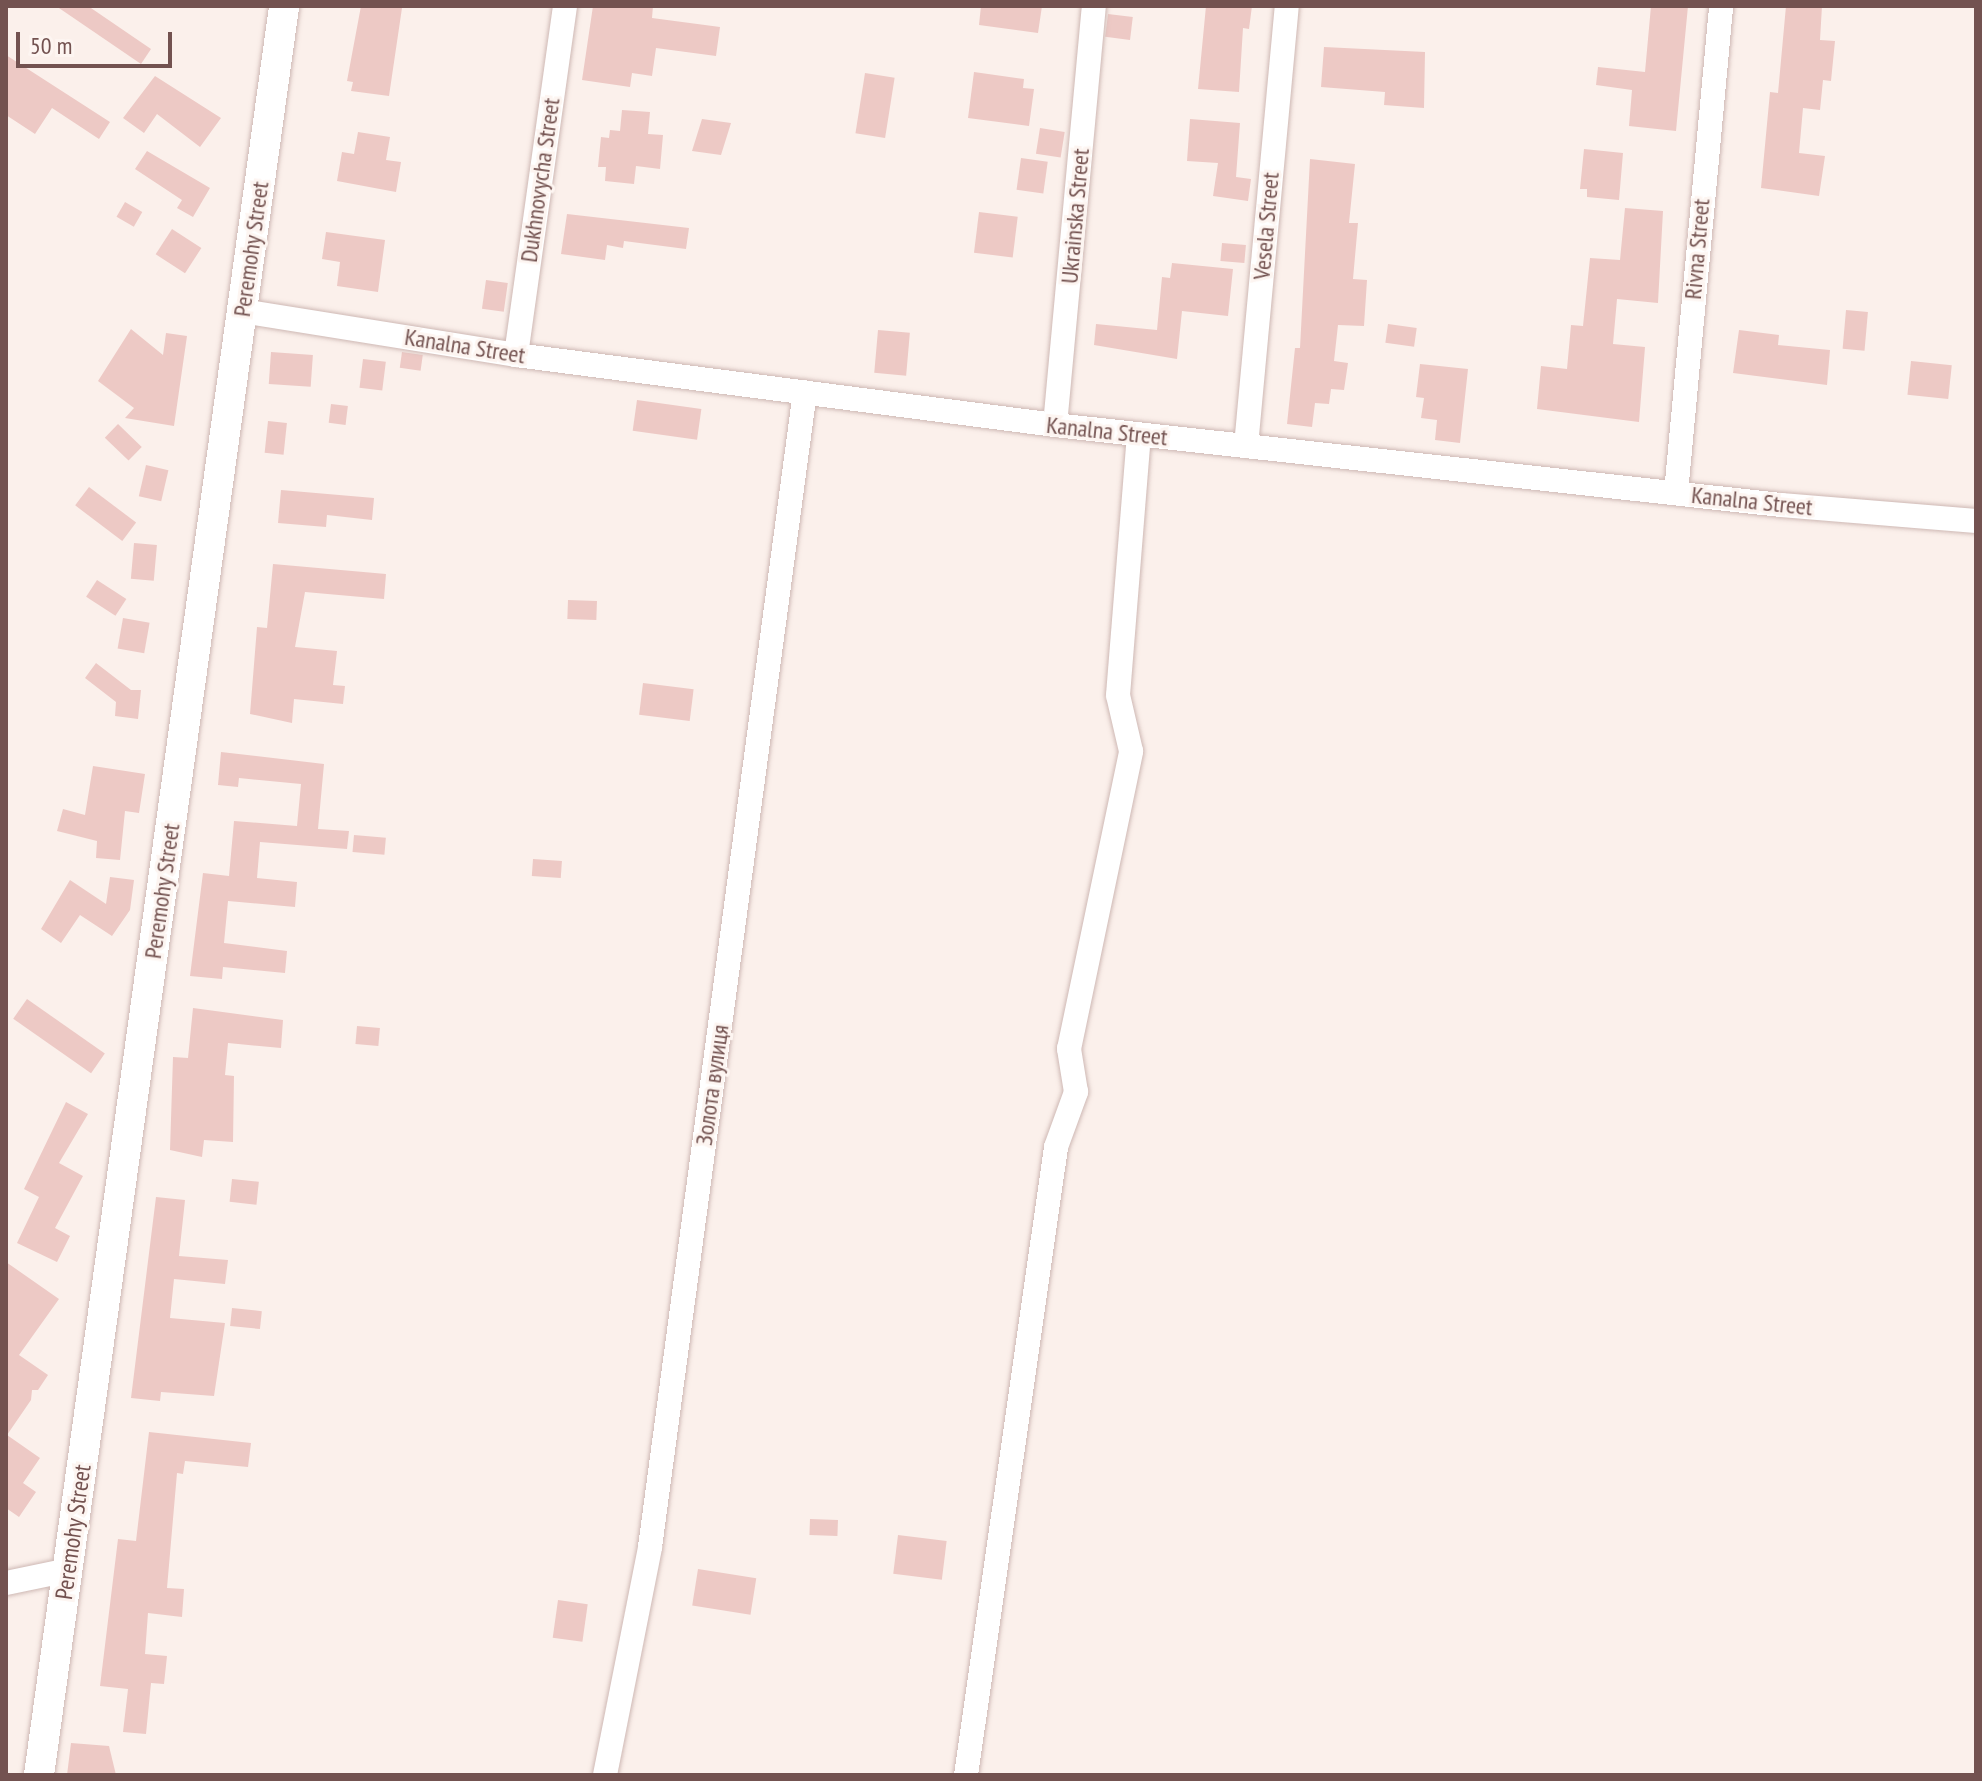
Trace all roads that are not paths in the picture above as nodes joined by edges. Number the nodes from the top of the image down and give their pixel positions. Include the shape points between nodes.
1 (284, 6) edge
2 (565, 6) edge
3 (1094, 6) edge
4 (1287, 6) edge
5 (1721, 6) edge
6 (242, 311) junction
7 (516, 355) junction
8 (805, 392) junction
9 (1055, 425) junction
10 (1139, 435) junction
11 (1246, 446) junction
12 (1676, 493) junction
13 (1976, 521) edge
14 (68, 1570) junction
15 (6, 1583) edge
16 (39, 1775) edge
17 (605, 1775) edge
18 (966, 1775) edge

1 - 6 street, Peremohy Street
2 - 7 street, Dukhnovycha Street
3 - 9 street, Ukrainska Street
4 - 11 street, Vesela Street
5 - 12 street, Rivna Street
6 - 7 street, Kanalna Street
6 - 14 street, Peremohy Street
7 - 8 street, Kanalna Street
8 - 9 street, Kanalna Street
8 - 17 street, Золота вулиця via 650,1547
9 - 10 street, Kanalna Street
10 - 11 street, Kanalna Street
10 - 18 street via 1118,695 1131,751 1069,1049 1076,1092 1056,1147
11 - 12 street, Kanalna Street
12 - 13 street, Kanalna Street
14 - 15 street
14 - 16 street, Peremohy Street

